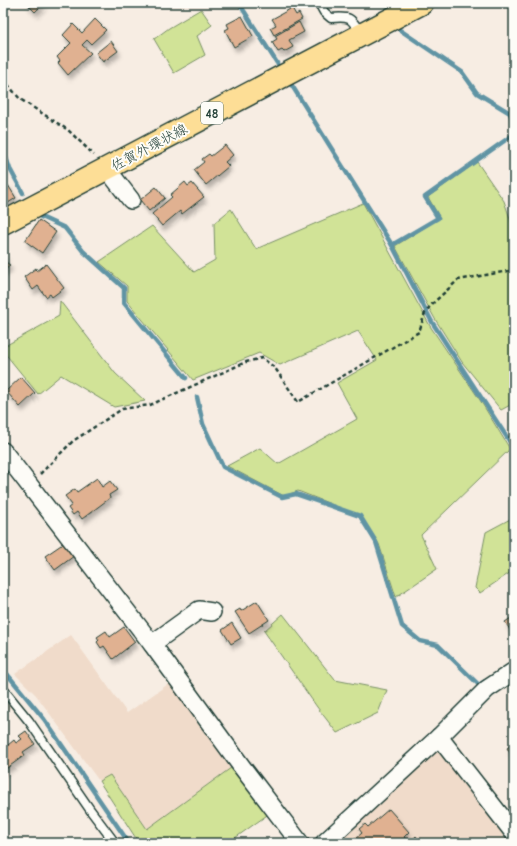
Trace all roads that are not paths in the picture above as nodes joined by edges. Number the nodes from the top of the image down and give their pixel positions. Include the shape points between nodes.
1 (319, 3) edge
2 (422, 3) edge
3 (361, 35) junction
4 (107, 169) junction
5 (131, 200) dead end
6 (3, 223) edge
7 (3, 451) edge
8 (212, 612) dead end
9 (152, 644) junction
10 (514, 671) edge
11 (3, 689) edge
12 (439, 737) junction
13 (514, 833) edge
14 (115, 843) edge
15 (300, 843) edge
16 (324, 843) edge

1 - 3 lane via 331,18 344,16 352,21
2 - 3 main road, 佐賀外環状線 / 48
3 - 4 main road, 佐賀外環状線 / 48
4 - 5 street
4 - 6 main road, 佐賀外環状線 / 48
7 - 9 street
8 - 9 street via 199,610
9 - 15 street
10 - 12 street via 487,689
11 - 14 lane via 29,721
12 - 13 street
12 - 16 street

